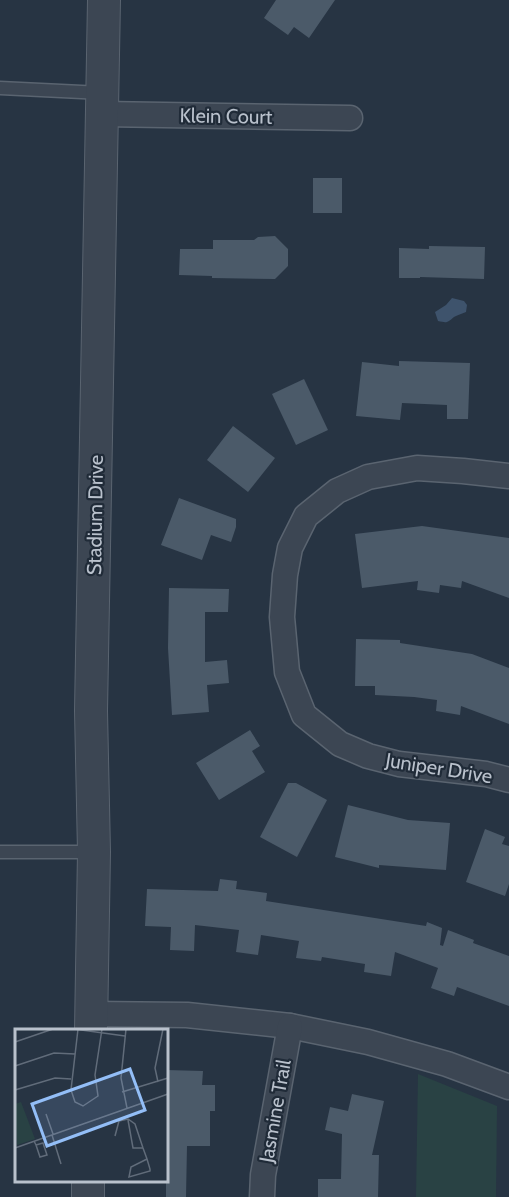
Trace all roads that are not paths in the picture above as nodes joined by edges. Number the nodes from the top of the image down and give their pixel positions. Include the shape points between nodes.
1 (104, 0) edge
2 (0, 88) edge
3 (102, 103) junction
4 (350, 118) dead end
5 (509, 476) edge
6 (509, 780) edge
7 (0, 852) edge
8 (94, 852) junction
9 (92, 1022) edge
10 (290, 1026) junction
11 (509, 1087) edge
12 (262, 1197) edge

1 - 3 street, Stadium Drive
2 - 3 lane
3 - 4 street, Klein Court
3 - 8 street, Stadium Drive via 91,711
5 - 6 street, Juniper Drive via 417,468 368,477 337,491 306,516 290,548 282,617 287,672 304,715 340,744 399,764
7 - 8 lane
8 - 9 street, Stadium Drive
9 - 10 street via 187,1015
10 - 11 street via 379,1045
10 - 12 street, Jasmine Trail

